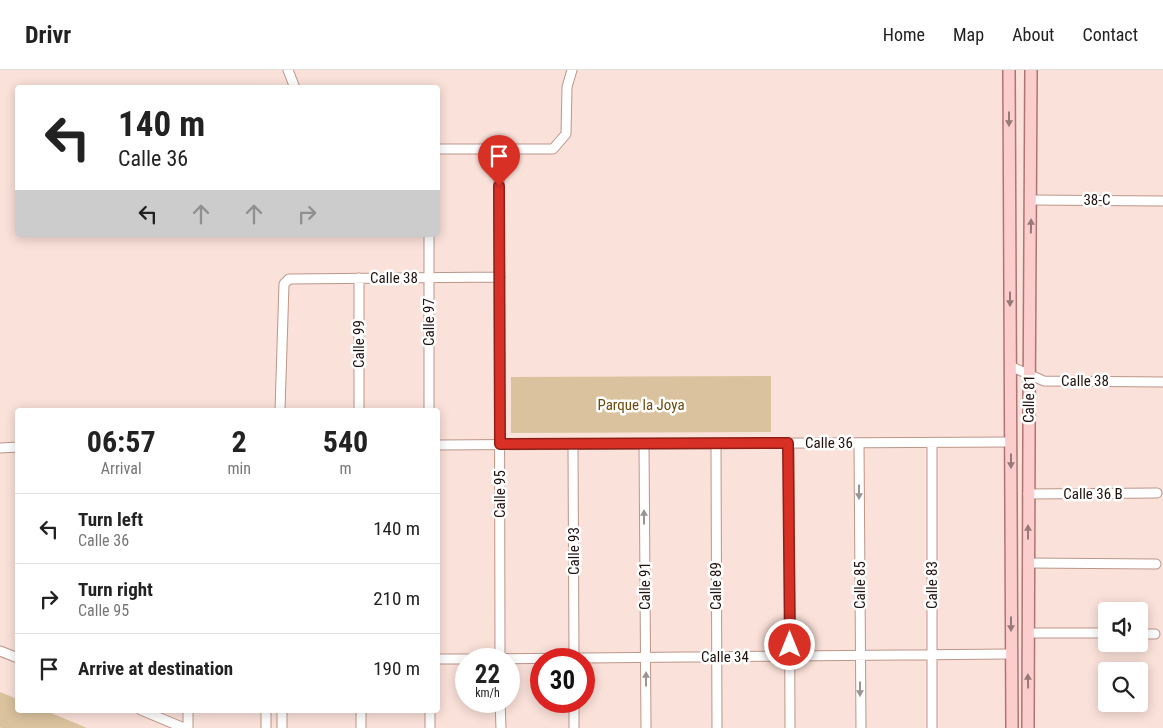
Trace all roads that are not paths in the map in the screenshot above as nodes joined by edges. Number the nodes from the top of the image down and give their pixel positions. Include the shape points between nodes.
1 (288, 70) edge
2 (572, 70) edge
3 (1009, 70) edge
4 (1031, 70) edge
5 (294, 85) edge
6 (440, 149) edge
7 (499, 149) junction
8 (1032, 200) junction
9 (1162, 200) edge
10 (429, 237) edge
11 (1010, 275) junction
12 (1030, 275) junction
13 (500, 277) junction
14 (359, 278) junction
15 (428, 278) junction
16 (1010, 366) junction
17 (1030, 375) junction
18 (1163, 382) edge
19 (280, 408) edge
20 (360, 408) edge
21 (429, 408) edge
22 (932, 442) junction
23 (1010, 442) junction
24 (788, 443) junction
25 (859, 443) junction
26 (500, 444) junction
27 (573, 444) junction
28 (644, 444) junction
29 (716, 444) junction
30 (440, 445) edge
31 (15, 447) edge
32 (0, 448) edge
33 (1157, 493) dead end
34 (1028, 494) junction
35 (1028, 563) junction
36 (1156, 564) dead end
37 (1028, 633) junction
38 (1098, 634) edge
39 (1148, 634) edge
40 (1155, 634) dead end
41 (500, 648) edge
42 (574, 648) edge
43 (0, 651) edge
44 (1012, 654) junction
45 (932, 655) junction
46 (790, 656) junction
47 (860, 656) junction
48 (15, 657) edge
49 (645, 657) junction
50 (716, 657) junction
51 (595, 658) edge
52 (440, 659) edge
53 (455, 659) edge
54 (148, 713) edge
55 (188, 713) edge
56 (266, 713) edge
57 (282, 713) edge
58 (361, 713) edge
59 (430, 713) edge
60 (500, 713) edge
61 (574, 713) edge
62 (186, 728) edge
63 (266, 728) edge
64 (282, 728) edge
65 (361, 728) edge
66 (430, 728) edge
67 (501, 728) edge
68 (574, 728) edge
69 (646, 728) edge
70 (717, 728) edge
71 (790, 728) edge
72 (861, 728) edge
73 (932, 728) edge
74 (1012, 728) edge
75 (1028, 728) edge

1 - 5 street
2 - 7 street via 567,87 566,134 553,149
3 -> 11 main road, Calle 81
4 - 8 main road, Calle 81
6 - 7 street
7 - 13 street, Calle 95
8 - 9 street, 38-C
12 -> 8 main road, Calle 81
10 - 15 street, Calle 97
11 - 12 main road
11 -> 16 main road, Calle 81
12 - 17 main road, Calle 81
13 - 15 street, Calle 38
13 - 26 street, Calle 95
14 - 15 street, Calle 38
14 - 19 street, Calle 38 via 289,279 284,284
14 - 20 street, Calle 99
15 - 21 street, Calle 97
16 - 17 street, Calle 38
16 - 23 main road, Calle 81
17 - 18 street, Calle 38 via 1044,381
17 - 34 main road, Calle 81
22 - 23 street, Calle 36
22 - 25 street, Calle 36
22 - 45 street, Calle 83
23 -> 44 main road, Calle 81
24 - 25 street, Calle 36
24 - 29 street, Calle 36
24 - 46 street
25 -> 47 street, Calle 85
26 - 27 street, Calle 36
26 - 30 street, Calle 36
26 - 41 street, Calle 95
27 - 28 street, Calle 36
27 - 42 street, Calle 93
28 - 29 street, Calle 36
49 -> 28 street, Calle 91
29 - 50 street, Calle 89
31 - 32 street
33 - 34 street, Calle 36 B
35 -> 34 main road, Calle 81
35 - 36 street
35 - 37 main road, Calle 81
37 - 38 street
75 -> 37 main road, Calle 81
39 - 40 street
43 - 48 street
44 - 45 street, Calle 34
44 - 74 main road, Calle 81
45 - 47 street, Calle 34
45 - 73 street, Calle 83
46 - 47 street, Calle 34
46 - 50 street, Calle 34
46 - 71 street
47 -> 72 street, Calle 85
49 - 50 street, Calle 34
49 - 51 street, Calle 34
69 -> 49 street, Calle 91
50 - 70 street, Calle 89
52 - 53 street, Calle 34
54 - 62 street
55 - 62 street
56 - 63 street
57 - 64 street
58 - 65 street
59 - 66 street
60 - 67 street
61 - 68 street

